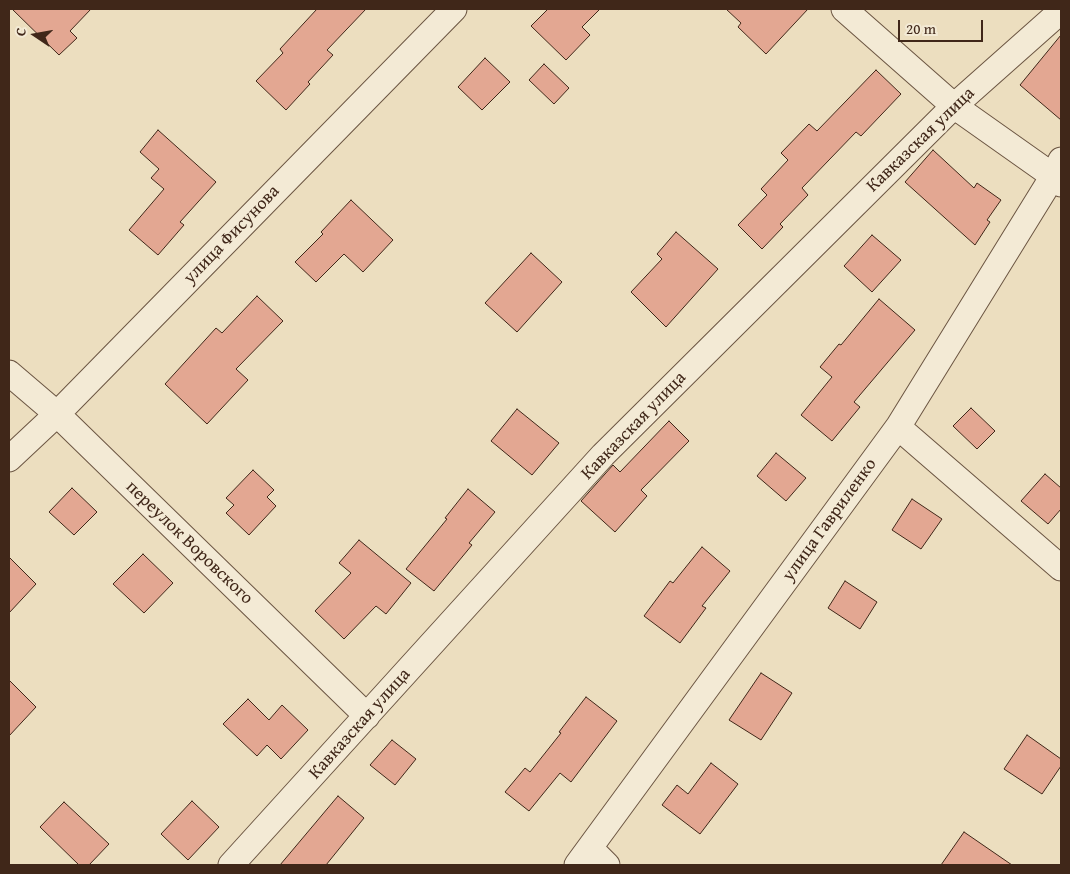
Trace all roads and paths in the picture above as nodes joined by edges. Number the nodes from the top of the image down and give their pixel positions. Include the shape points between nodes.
1 (454, 9) edge
2 (844, 9) edge
3 (1061, 11) edge
4 (954, 106) junction
5 (1059, 174) edge
6 (9, 373) edge
7 (57, 414) junction
8 (898, 427) junction
9 (9, 459) edge
10 (1061, 568) edge
11 (367, 716) junction
12 (591, 860) edge
13 (231, 865) edge

1 - 7 street, улица Фисунова
2 - 4 street
3 - 4 street, Кавказская улица
4 - 5 street
4 - 11 street, Кавказская улица via 603,455
5 - 8 street, улица Гавриленко
6 - 7 street, переулок Воровского
7 - 9 street, улица Фисунова
7 - 11 street, переулок Воровского
8 - 10 street
8 - 12 street, улица Гавриленко
11 - 13 street, Кавказская улица

